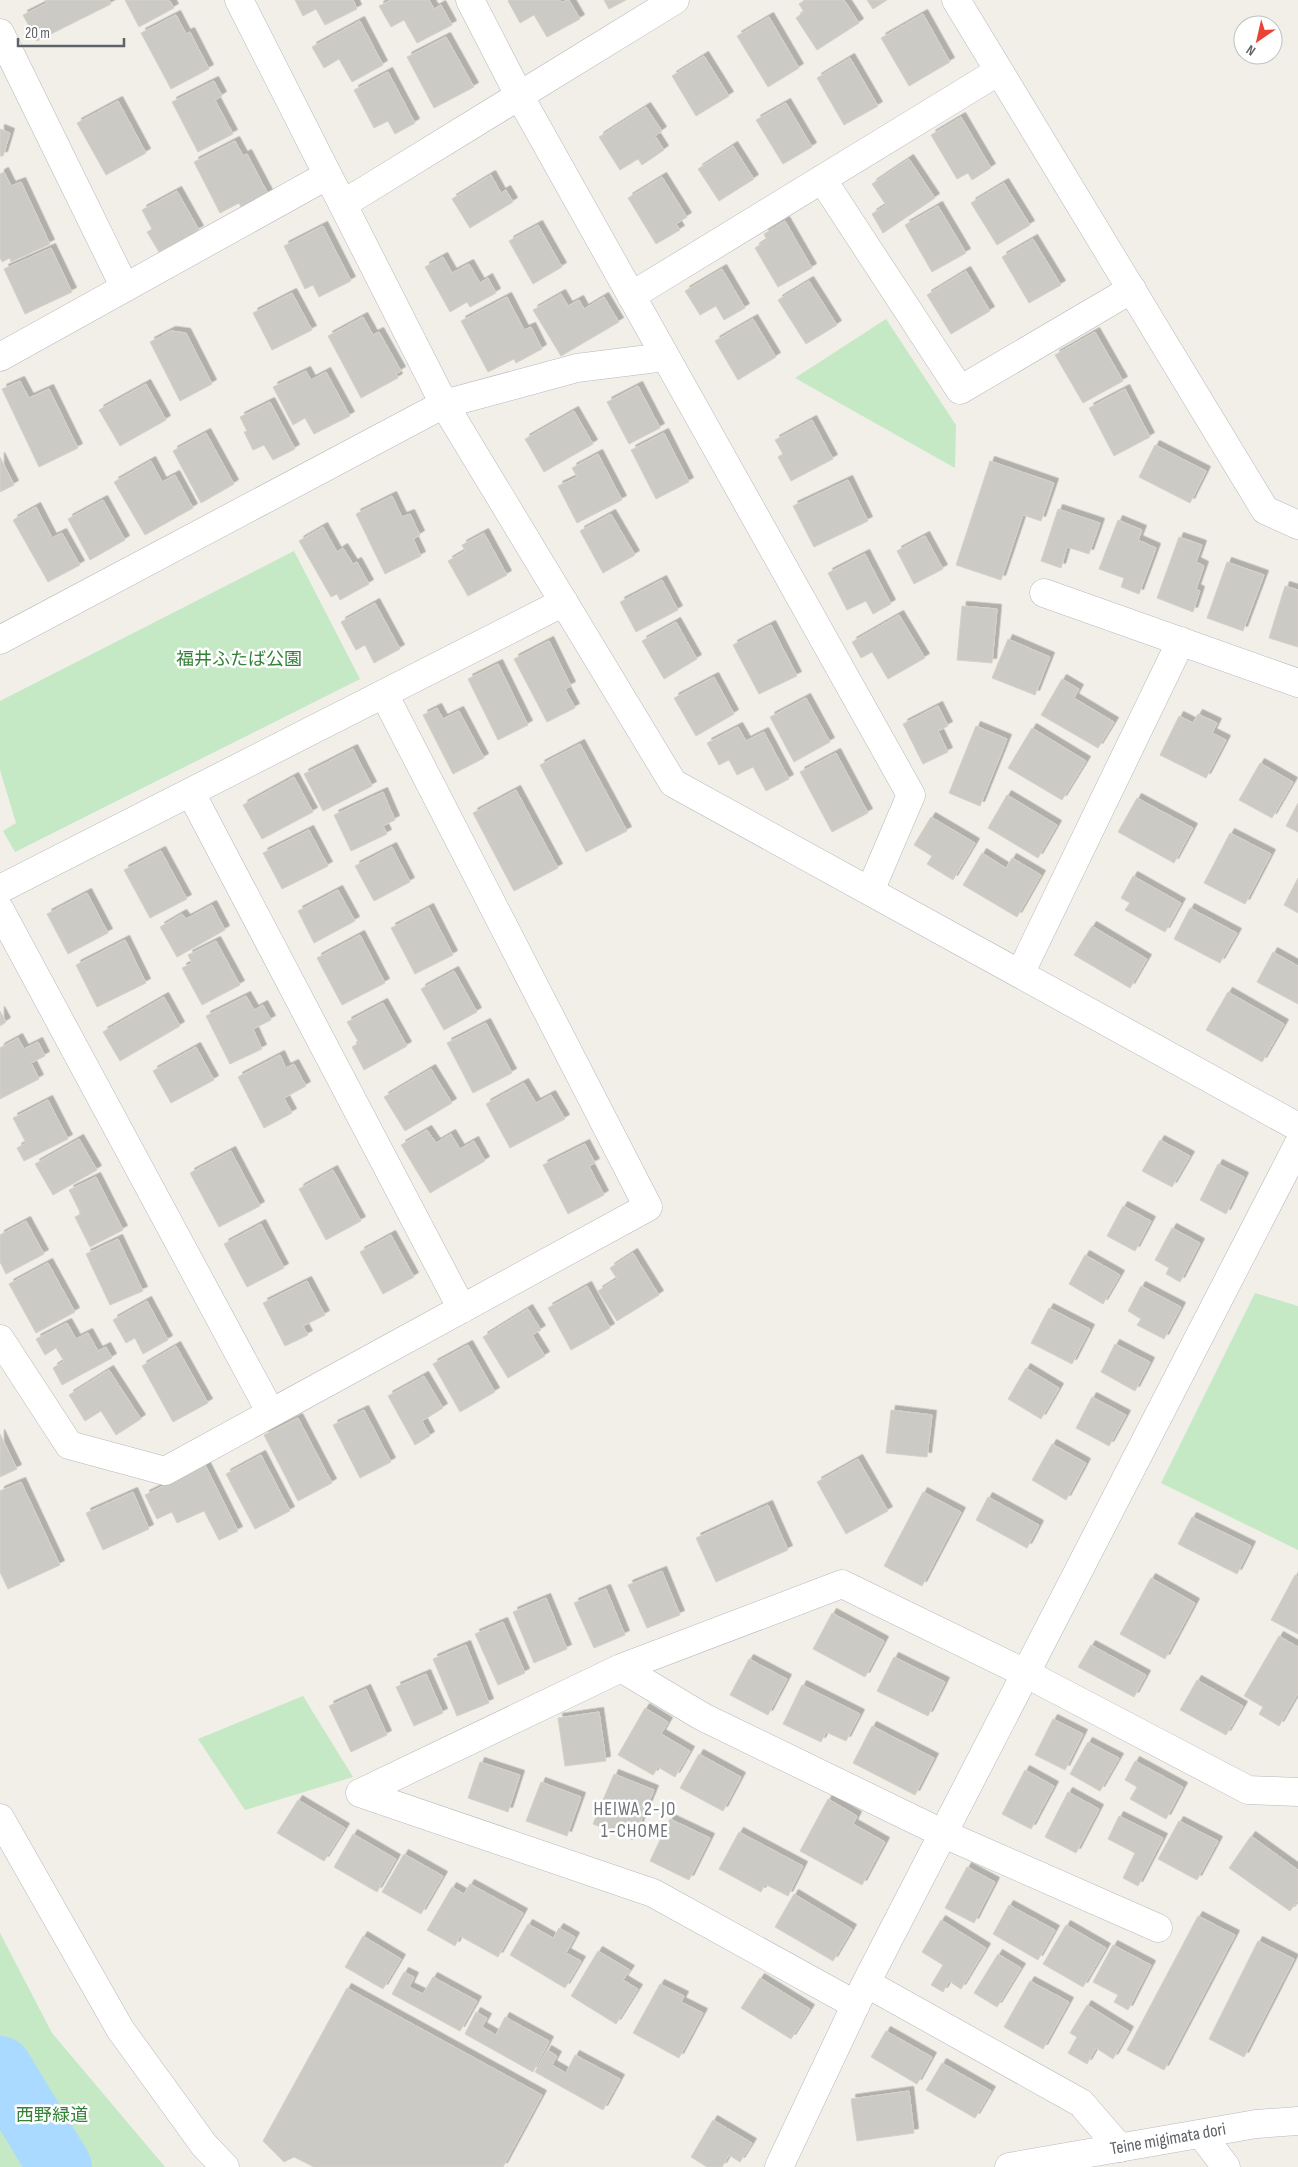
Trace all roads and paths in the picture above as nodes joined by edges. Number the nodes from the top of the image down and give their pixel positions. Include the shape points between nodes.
1 (238, 0) edge
2 (470, 0) edge
3 (675, 0) edge
4 (956, 0) edge
5 (0, 33) edge
6 (999, 70) junction
7 (519, 96) junction
8 (328, 175) junction
9 (822, 179) junction
10 (343, 204) junction
11 (125, 288) junction
12 (1132, 289) junction
13 (631, 296) junction
14 (0, 357) edge
15 (665, 357) junction
16 (444, 404) junction
17 (1298, 525) edge
18 (1044, 592) dead end
19 (564, 602) junction
20 (0, 640) edge
21 (1181, 642) junction
22 (1298, 683) edge
23 (384, 694) junction
24 (191, 793) junction
25 (0, 889) edge
26 (870, 891) junction
27 (0, 910) edge
28 (1020, 974) junction
29 (1298, 1127) edge
30 (1298, 1145) edge
31 (462, 1309) junction
32 (0, 1339) edge
33 (272, 1413) junction
34 (621, 1668) junction
35 (1025, 1674) junction
36 (1298, 1792) edge
37 (0, 1818) edge
38 (944, 1834) junction
39 (1158, 1928) dead end
40 (861, 1994) junction
41 (1298, 2121) edge
42 (1201, 2134) junction
43 (1120, 2148) junction
44 (225, 2167) edge
45 (779, 2167) edge
46 (1009, 2167) edge
47 (1226, 2167) edge

1 - 8 street
2 - 7 street
3 - 7 street
4 - 6 street
5 - 11 street
6 - 9 street
6 - 12 street
7 - 10 street
7 - 13 street
8 - 10 street
8 - 11 street
9 - 12 street via 960,390
9 - 13 street
10 - 16 street
11 - 14 street
12 - 17 street via 1265,510
13 - 15 street
15 - 16 street via 578,368
15 - 26 street via 911,795
16 - 19 street
16 - 20 street
18 - 21 street
19 - 23 street
19 - 26 street via 673,783
21 - 22 street
21 - 28 street
23 - 24 street
23 - 31 street via 648,1207
24 - 25 street
24 - 31 street
26 - 28 street
27 - 33 street
28 - 29 street
30 - 35 street
31 - 33 street
32 - 33 street via 69,1445 78,1448 165,1471
34 - 35 street via 842,1584
34 - 38 street via 703,1717
34 - 40 street via 360,1793 653,1893
35 - 36 street via 1248,1790
35 - 38 street
37 - 44 street via 120,2029 204,2144
38 - 39 street
38 - 40 street
40 - 43 street via 1081,2103
40 - 45 street
41 - 42 street, Teine migimata dori via 1256,2124
42 - 43 street, Teine migimata dori
42 - 47 street
43 - 46 street, Teine migimata dori

